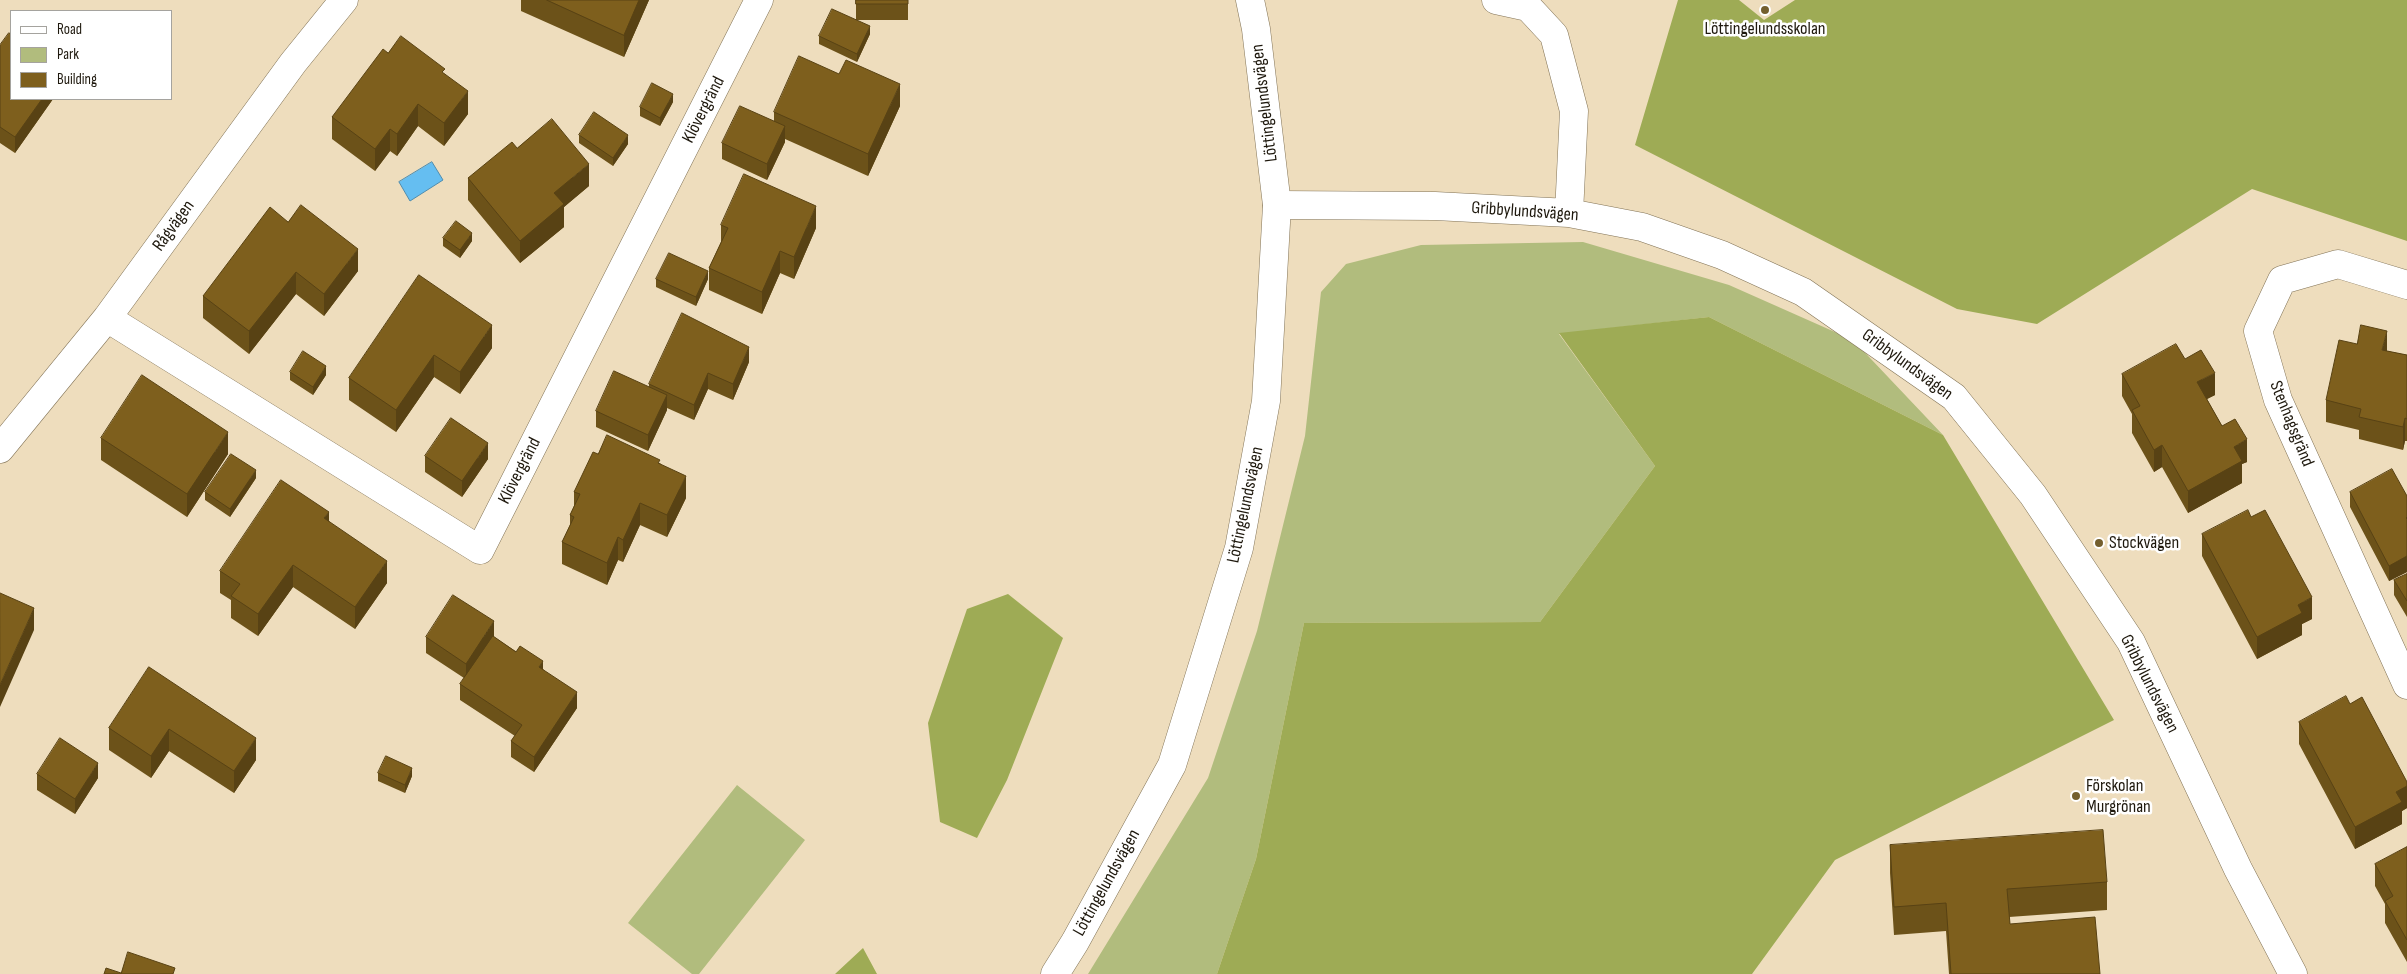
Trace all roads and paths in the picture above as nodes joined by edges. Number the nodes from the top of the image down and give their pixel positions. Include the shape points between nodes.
1 (344, 0) edge
2 (760, 0) edge
3 (1250, 0) edge
4 (1496, 0) edge
5 (1277, 205) junction
6 (1569, 213) junction
7 (2407, 285) edge
8 (107, 318) junction
9 (0, 449) edge
10 (2407, 686) edge
11 (1055, 974) edge
12 (2292, 974) edge

1 - 8 street, Rågvägen via 293,63
2 - 8 street, Klövergränd via 480,550
3 - 5 street, Löttingelundsvägen
4 - 6 street via 1528,7 1554,35 1574,111
5 - 6 street, Gribbylundsvägen via 1435,206
5 - 11 street, Löttingelundsvägen via 1266,401 1239,548 1172,765
6 - 12 street, Gribbylundsvägen via 1642,227 1722,255 1803,292 1954,397 2033,495 2131,642
7 - 10 street, Stenhagsgränd via 2338,264 2282,280 2258,330 2278,400
8 - 9 street, Rågvägen

